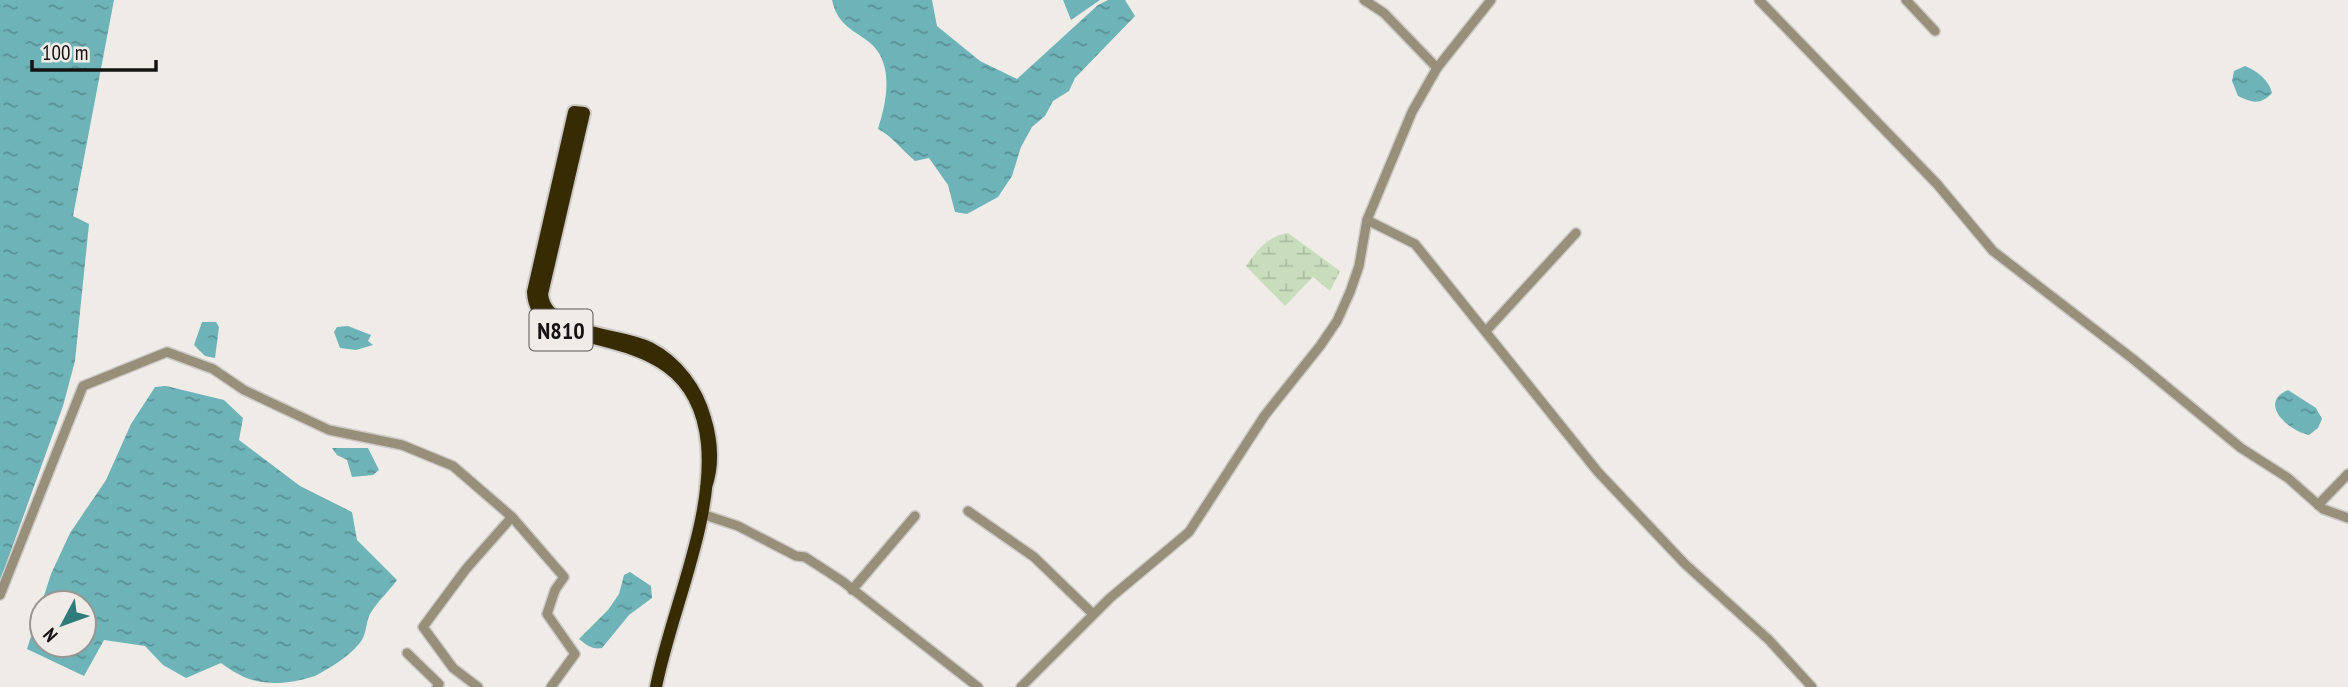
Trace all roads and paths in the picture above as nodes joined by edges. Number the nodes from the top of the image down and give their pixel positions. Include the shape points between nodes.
1 (1364, 0) edge
2 (1491, 0) edge
3 (1759, 0) edge
4 (1906, 0) edge
5 (1935, 31) dead end
6 (1437, 68) junction
7 (1367, 220) junction
8 (1576, 233) dead end
9 (1486, 331) junction
10 (670, 365) junction
11 (2348, 474) edge
12 (2318, 505) junction
13 (968, 511) dead end
14 (702, 514) junction
15 (915, 516) dead end
16 (512, 517) junction
17 (2348, 517) edge
18 (852, 590) junction
19 (0, 596) edge
20 (1093, 614) junction
21 (407, 653) dead end
22 (437, 687) edge
23 (478, 687) edge
24 (551, 687) edge
25 (656, 687) edge
26 (978, 687) edge
27 (1021, 687) edge
28 (1812, 687) edge

1 - 6 street via 1384,13
2 - 6 street
3 - 12 street via 1937,184 1993,251
4 - 5 street
6 - 7 street via 1412,112
7 - 9 street via 1415,244
7 - 20 street via 1359,266 1337,321 1265,415 1200,519
8 - 9 street
9 - 28 street via 1598,472
10 - 10 highway, N810 via 640,350 557,328 538,314 533,304 574,112 584,113 542,293 545,307 568,325 643,345
10 - 14 highway, N810 via 698,398 709,430 711,464
11 - 12 street
12 - 17 street
13 - 20 street via 1034,557
14 - 18 street via 805,557
14 - 25 highway, N810
15 - 18 street
16 - 19 street via 453,466 402,445 329,430 244,390 213,369 167,352 83,386
16 - 23 street via 423,626 453,668
16 - 24 street via 564,577 547,614 575,654
18 - 26 street
20 - 27 street
21 - 22 street

